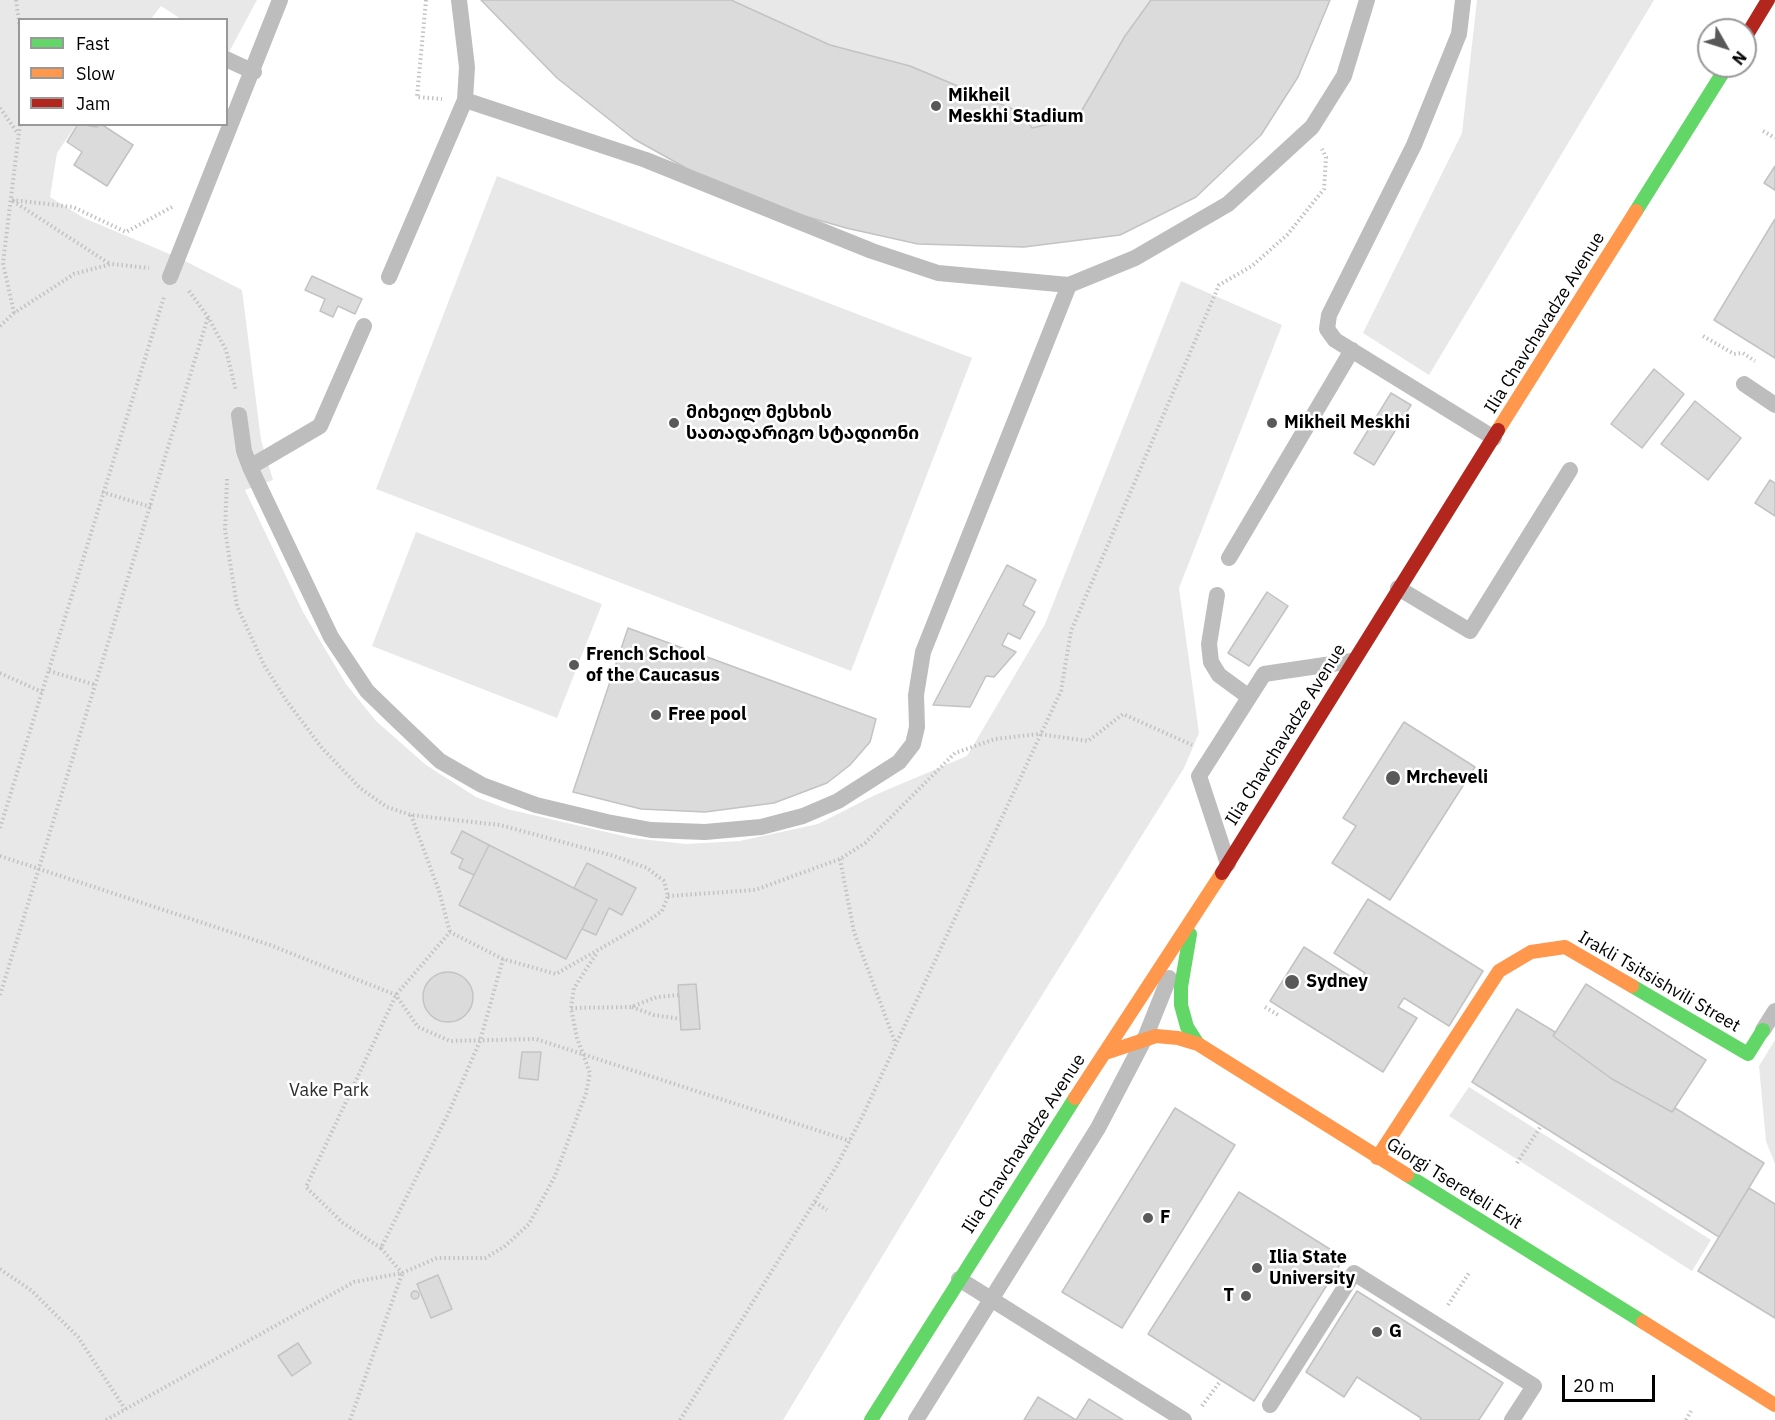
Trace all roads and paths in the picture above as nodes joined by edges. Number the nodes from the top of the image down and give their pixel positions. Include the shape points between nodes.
1 (16, 0) edge
2 (280, 0) edge
3 (426, 0) edge
4 (459, 0) edge
5 (1368, 0) edge
6 (1463, 0) edge
7 (1768, 0) edge
8 (18, 18) edge
9 (1757, 18) edge
10 (228, 60) edge
11 (254, 72) junction
12 (1719, 78) edge
13 (465, 100) junction
14 (0, 108) edge
15 (19, 126) edge
16 (1763, 131) dead end
17 (17, 133) junction
18 (1775, 138) edge
19 (1326, 157) dead end
20 (207, 188) junction
21 (12, 200) junction
22 (111, 264) junction
23 (170, 277) junction
24 (389, 277) dead end
25 (1069, 285) junction
26 (14, 313) junction
27 (208, 316) junction
28 (0, 326) edge
29 (364, 326) dead end
30 (1703, 336) dead end
31 (1352, 350) junction
32 (1734, 354) dead end
33 (1744, 384) dead end
34 (1775, 405) edge
35 (239, 415) joint
36 (1494, 438) junction
37 (250, 467) junction
38 (1570, 470) dead end
39 (102, 492) junction
40 (151, 507) junction
41 (1229, 558) dead end
42 (1398, 588) junction
43 (1217, 595) dead end
44 (1353, 660) junction
45 (49, 671) junction
46 (0, 673) edge
47 (96, 686) junction
48 (42, 692) junction
49 (1249, 697) junction
50 (1039, 734) junction
51 (1212, 754) junction
52 (411, 815) dead end
53 (0, 828) edge
54 (0, 856) edge
55 (840, 859) junction
56 (1228, 865) junction
57 (40, 868) junction
58 (668, 896) dead end
59 (1192, 922) junction
60 (450, 932) junction
61 (503, 959) junction
62 (0, 995) edge
63 (396, 995) junction
64 (679, 995) dead end
65 (631, 1007) junction
66 (1265, 1007) dead end
67 (571, 1008) junction
68 (1775, 1011) edge
69 (1278, 1015) dead end
70 (681, 1019) dead end
71 (1763, 1030) joint
72 (1145, 1038) junction
73 (480, 1041) junction
74 (895, 1042) junction
75 (1198, 1044) junction
76 (1105, 1053) junction
77 (584, 1054) junction
78 (1542, 1126) dead end
79 (850, 1141) junction
80 (1377, 1158) junction
81 (1517, 1163) dead end
82 (815, 1202) junction
83 (827, 1210) dead end
84 (381, 1248) junction
85 (0, 1269) edge
86 (1469, 1273) dead end
87 (402, 1274) junction
88 (959, 1279) junction
89 (991, 1298) junction
90 (1449, 1302) dead end
91 (1221, 1380) dead end
92 (1270, 1405) dead end
93 (1775, 1405) edge
94 (125, 1409) junction
95 (1691, 1411) dead end
96 (1191, 1416) edge
97 (106, 1420) edge
98 (350, 1420) edge
99 (680, 1420) edge
100 (871, 1420) edge
101 (916, 1420) edge
102 (1512, 1420) edge
103 (1686, 1420) edge

1 - 8 path
2 - 11 lane
3 - 13 path via 417,97
4 - 13 lane via 467,67
5 - 25 lane via 1344,76 1312,127 1228,204 1135,258
6 - 31 lane via 1459,34 1414,145 1329,315 1327,329 1335,340
7 - 9 main road
10 - 11 lane
11 - 20 lane
12 - 36 main road, Ilia Chavchavadze Avenue
13 - 24 lane
13 - 25 lane via 646,160 938,273
14 - 17 path
15 - 17 path
16 - 18 path
17 - 21 path
19 - 50 path via 1324,189 1287,236 1252,266 1219,285 1071,631 1061,691
20 - 21 path via 126,232 73,207
20 - 23 lane
21 - 22 path
21 - 26 path via 3,263
22 - 23 path via 142,266
22 - 26 path via 74,274
23 - 27 path via 190,292
23 - 39 path
25 - 37 lane via 923,652 913,744 899,762 838,801 803,816 761,827 705,832 651,830 608,822 525,801 482,785 440,760 367,691 331,637
26 - 28 path
27 - 35 path via 226,350
27 - 40 path
29 - 37 lane via 320,426
30 - 32 path
31 - 36 lane
31 - 41 lane
33 - 34 lane
35 - 37 lane
36 - 42 main road, Ilia Chavchavadze Avenue
38 - 42 lane via 1470,631
39 - 40 path
39 - 45 path
40 - 47 path
42 - 44 main road, Ilia Chavchavadze Avenue
43 - 49 lane via 1209,644 1211,662 1219,675
44 - 49 lane via 1264,674
44 - 56 main road, Ilia Chavchavadze Avenue
45 - 47 path
45 - 48 path
46 - 48 path
47 - 57 path
48 - 53 path
49 - 51 lane
50 - 51 path via 1088,741 1124,714
50 - 55 path via 994,740 955,753 865,843
50 - 74 path
51 - 56 lane via 1198,776
52 - 60 path
54 - 57 path
55 - 58 path via 755,890
55 - 74 path via 854,932
56 - 59 main road, Ilia Chavchavadze Avenue
57 - 62 path
57 - 63 path via 270,945
59 - 72 lane
59 - 75 main road via 1180,1005
59 - 76 main road, Ilia Chavchavadze Avenue
60 - 61 path
60 - 63 path
61 - 67 path via 556,974 597,953 574,988
61 - 73 path
63 - 73 path via 418,1027 450,1041
63 - 84 path via 306,1187 343,1223
64 - 65 path
65 - 67 path
65 - 70 path
66 - 69 path
67 - 77 path
68 - 71 lane
71 - 80 main road, Irakli Tsitsishvili Street via 1756,1056 1565,947 1531,952 1499,971
72 - 75 main road, Giorgi Tsereteli Exit via 1166,1035
72 - 76 main road, Giorgi Tsereteli Exit
72 - 89 lane via 1098,1128
73 - 77 path via 536,1039
73 - 84 path
74 - 79 path
75 - 80 main road, Giorgi Tsereteli Exit
76 - 88 main road, Ilia Chavchavadze Avenue
77 - 79 path
77 - 87 path via 590,1073 586,1093 555,1176 529,1224 485,1258 436,1258
78 - 81 path
79 - 82 path
80 - 93 main road, Giorgi Tsereteli Exit
82 - 83 path
82 - 99 path
84 - 87 path
85 - 94 path via 32,1291 78,1337
86 - 90 path
87 - 94 path via 354,1282
87 - 98 path
88 - 89 lane
88 - 100 main road, Ilia Chavchavadze Avenue
89 - 96 lane
89 - 101 lane
91 - 96 path
92 - 102 lane via 1354,1273 1534,1386
94 - 97 path
95 - 103 path

